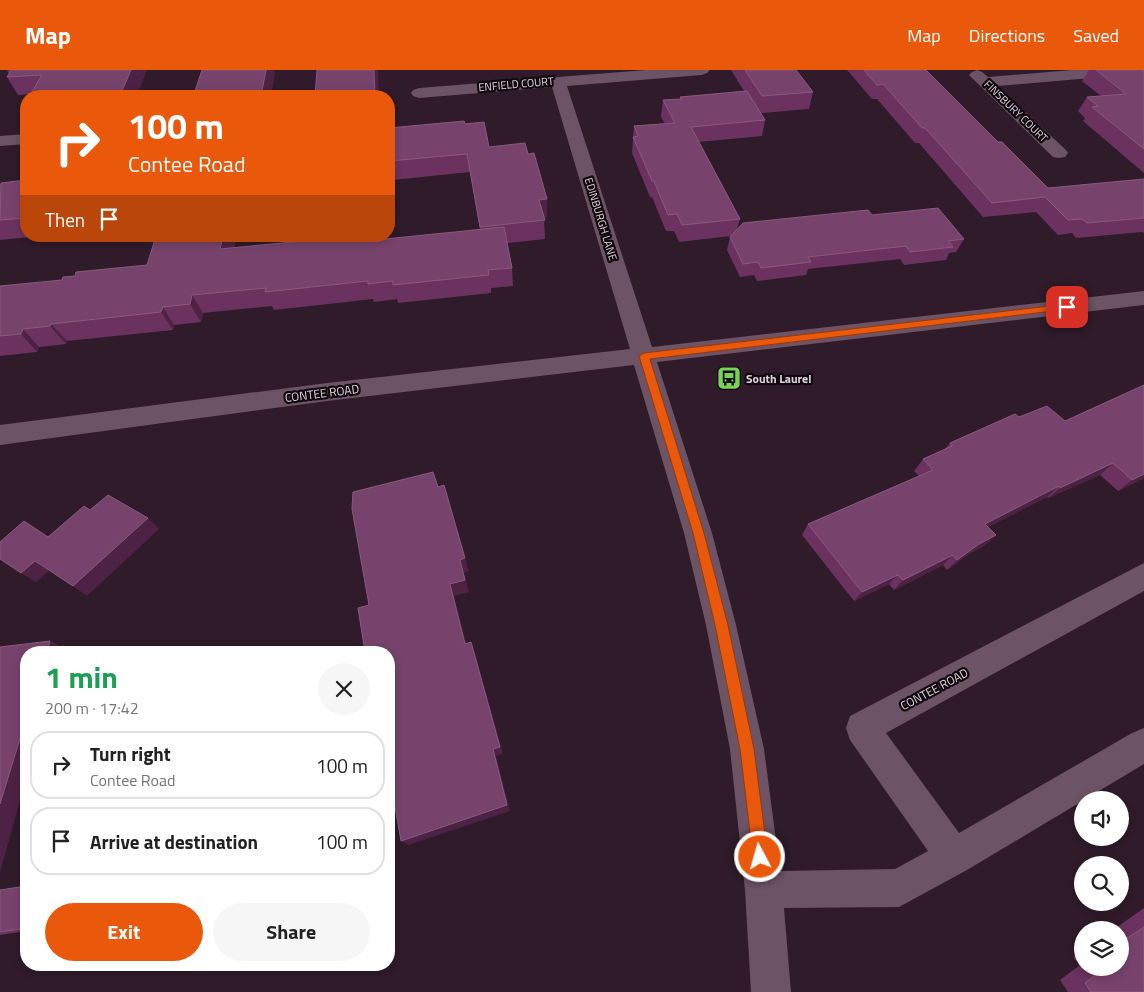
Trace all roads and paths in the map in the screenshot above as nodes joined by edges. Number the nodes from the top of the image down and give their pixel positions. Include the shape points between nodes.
1 (702, 70) edge
2 (972, 70) edge
3 (1126, 70) edge
4 (558, 81) junction
5 (985, 82) junction
6 (419, 93) dead end
7 (20, 139) edge
8 (0, 141) edge
9 (1059, 153) dead end
10 (1144, 298) edge
11 (644, 356) junction
12 (0, 435) edge
13 (1144, 576) edge
14 (1144, 745) edge
15 (954, 856) junction
16 (764, 890) junction
17 (771, 992) edge

1 - 4 street, ENFIELD COURT
2 - 5 street, FINSBURY COURT
3 - 5 street
4 - 6 street, ENFIELD COURT
4 - 11 street, EDINBURGH LANE
5 - 9 street, FINSBURY COURT
7 - 8 street
10 - 11 street, CONTEE ROAD
11 - 12 street, CONTEE ROAD via 327,392
11 - 16 street via 698,533 721,625 747,749
13 - 15 street, CONTEE ROAD via 862,728
14 - 15 street
15 - 16 street via 899,888
16 - 17 street

